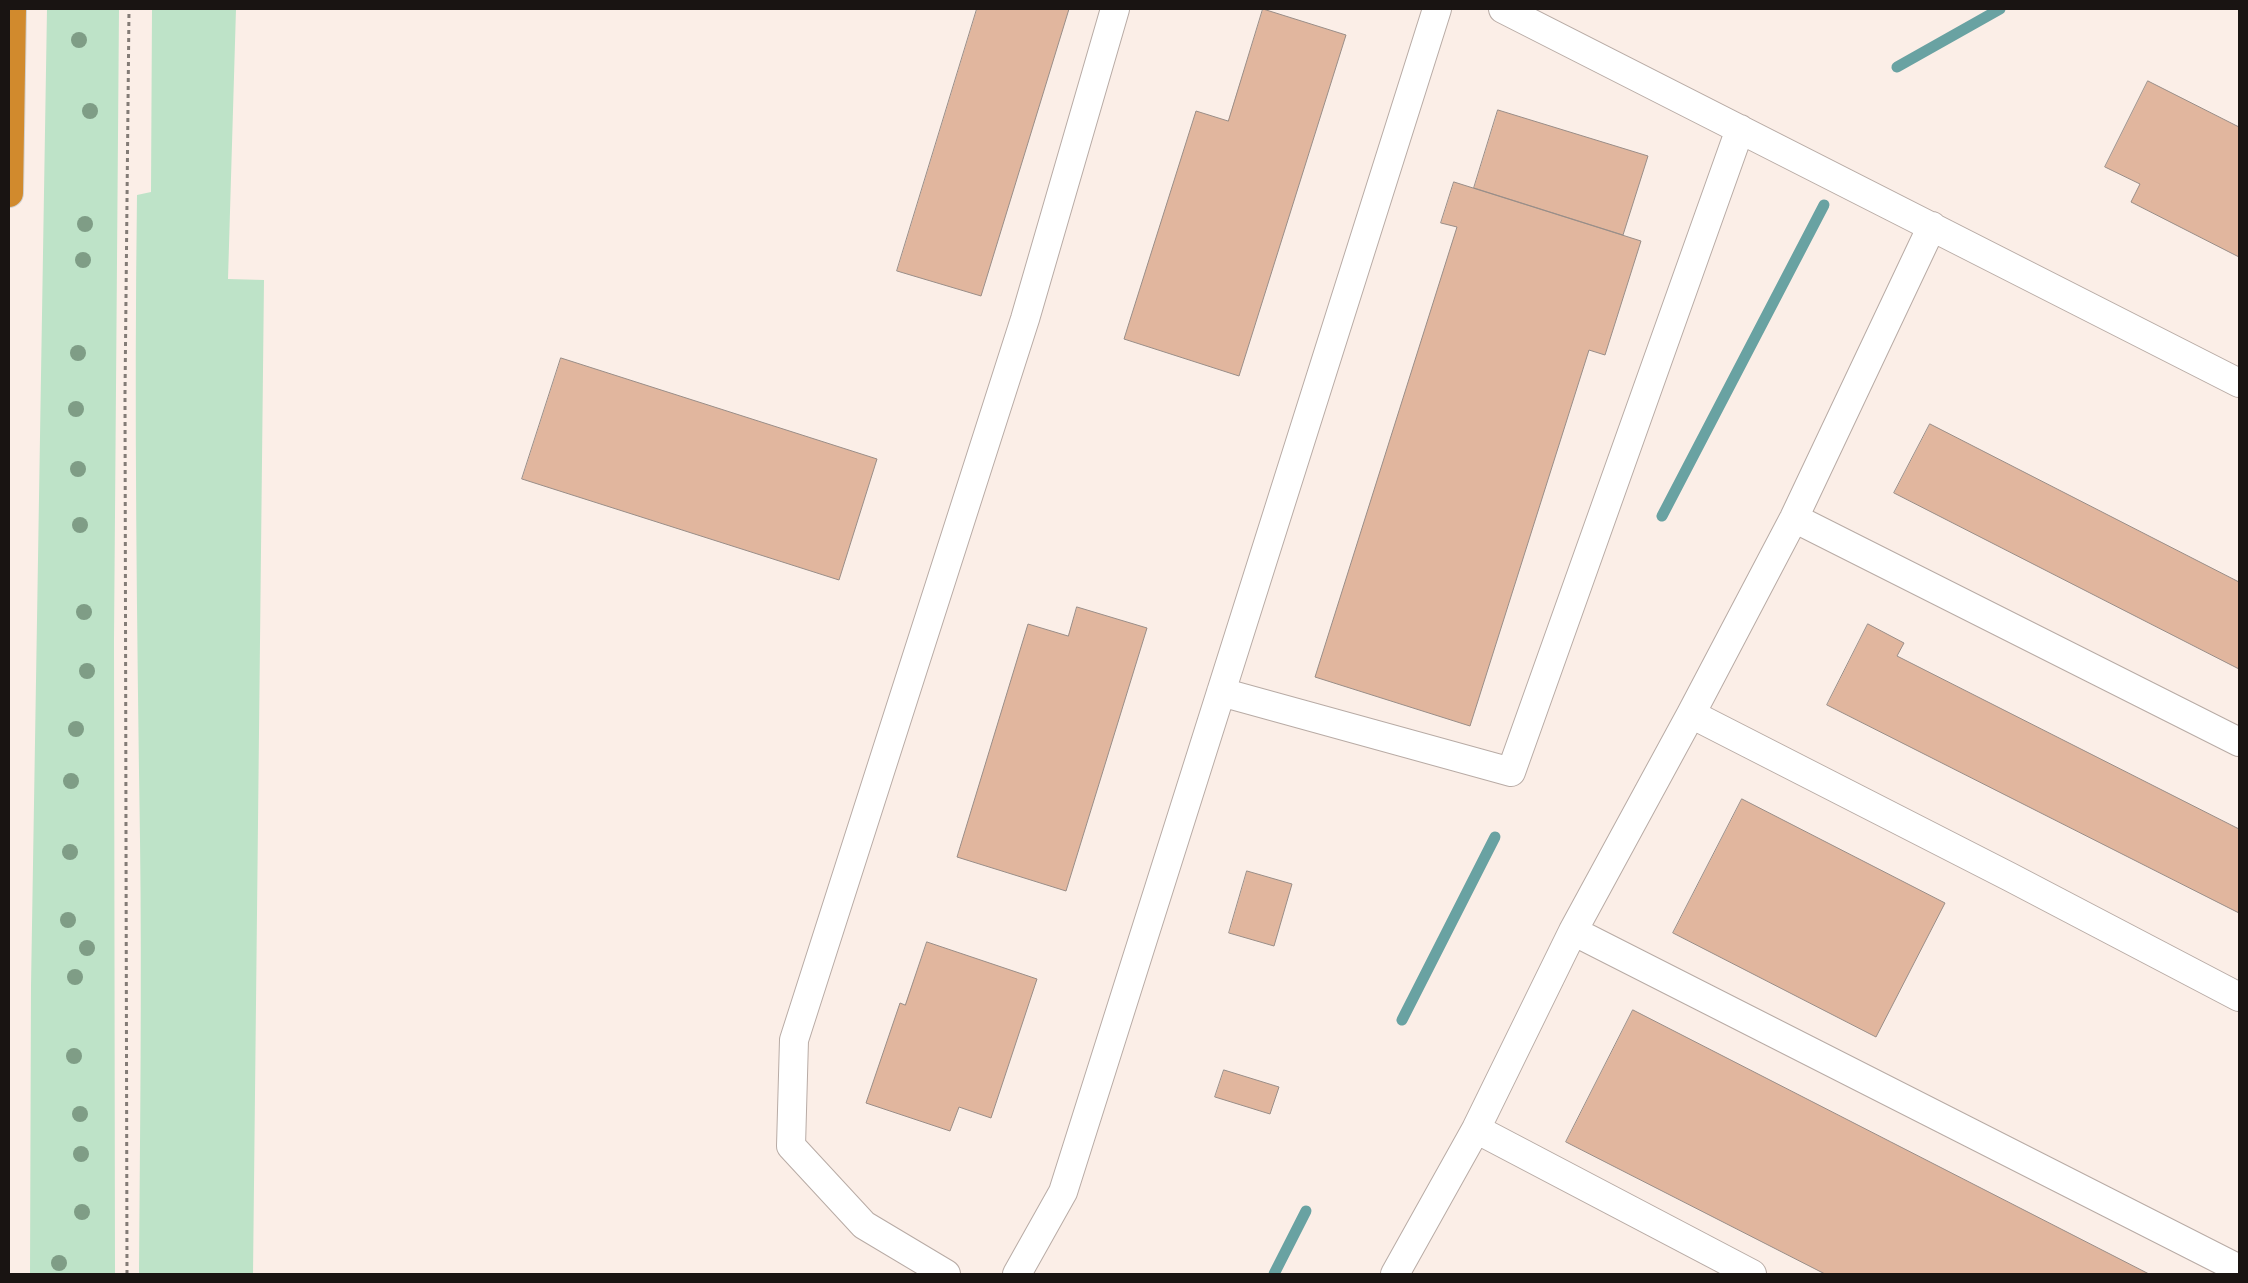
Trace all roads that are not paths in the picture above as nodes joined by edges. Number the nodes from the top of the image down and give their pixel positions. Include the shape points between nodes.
1 (12, 9) edge
2 (1114, 9) edge
3 (1437, 9) edge
4 (1503, 9) edge
5 (1740, 129) junction
6 (9, 193) edge
7 (1932, 226) junction
8 (2239, 383) edge
9 (1794, 518) junction
10 (1221, 692) junction
11 (1691, 714) junction
12 (2239, 742) edge
13 (1573, 931) junction
14 (2239, 997) edge
15 (1476, 1129) junction
16 (2239, 1270) edge
17 (1405, 1271) edge
18 (946, 1274) edge
19 (1017, 1274) edge
20 (1752, 1274) edge

1 - 6 highway
2 - 18 lane via 1025,319 794,1040 791,1146 864,1225
3 - 10 lane
4 - 5 lane
5 - 7 lane
5 - 10 lane via 1512,772
7 - 8 lane
7 - 9 lane
9 - 11 lane
9 - 12 lane
10 - 19 lane via 1063,1192
11 - 13 lane
11 - 14 lane
13 - 15 lane
13 - 16 lane
15 - 17 lane
15 - 20 lane

